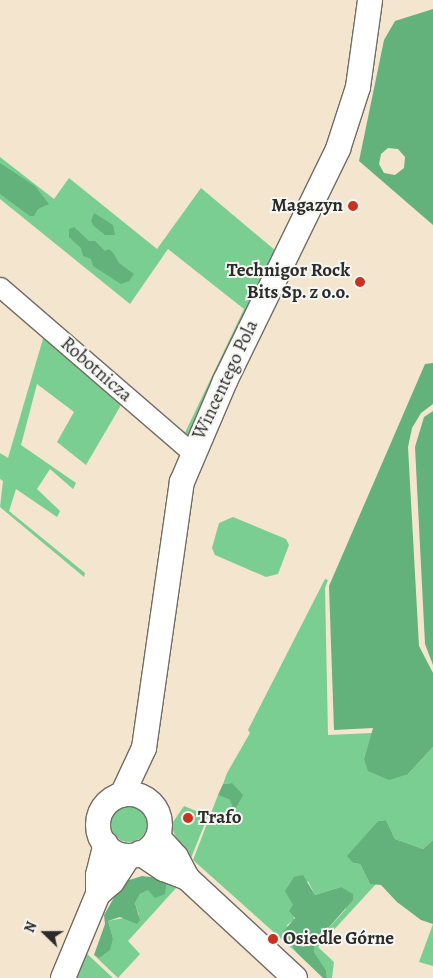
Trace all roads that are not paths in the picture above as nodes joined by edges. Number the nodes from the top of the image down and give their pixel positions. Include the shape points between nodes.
1 (370, 0) edge
2 (0, 287) edge
3 (192, 454) junction
4 (144, 748) junction
5 (122, 795) junction
6 (147, 799) junction
7 (158, 837) junction
8 (106, 844) junction
9 (134, 855) junction
10 (187, 878) junction
11 (98, 894) junction
12 (63, 978) edge
13 (295, 978) edge

1 - 3 street, Wincentego Pola via 358,87 338,149
2 - 3 street, Robotnicza
3 - 4 street, Wincentego Pola via 182,482
4 - 5 street, Wincentego Pola
4 - 6 street, Wincentego Pola via 148,768
5 - 6 street
5 - 8 street via 107,804 99,820 101,837
6 - 7 street via 158,813
7 - 9 street
7 - 10 street via 176,857
8 - 9 street via 120,854
8 - 11 street via 98,875
9 - 10 street
9 - 11 street
10 - 13 street
11 - 12 street

